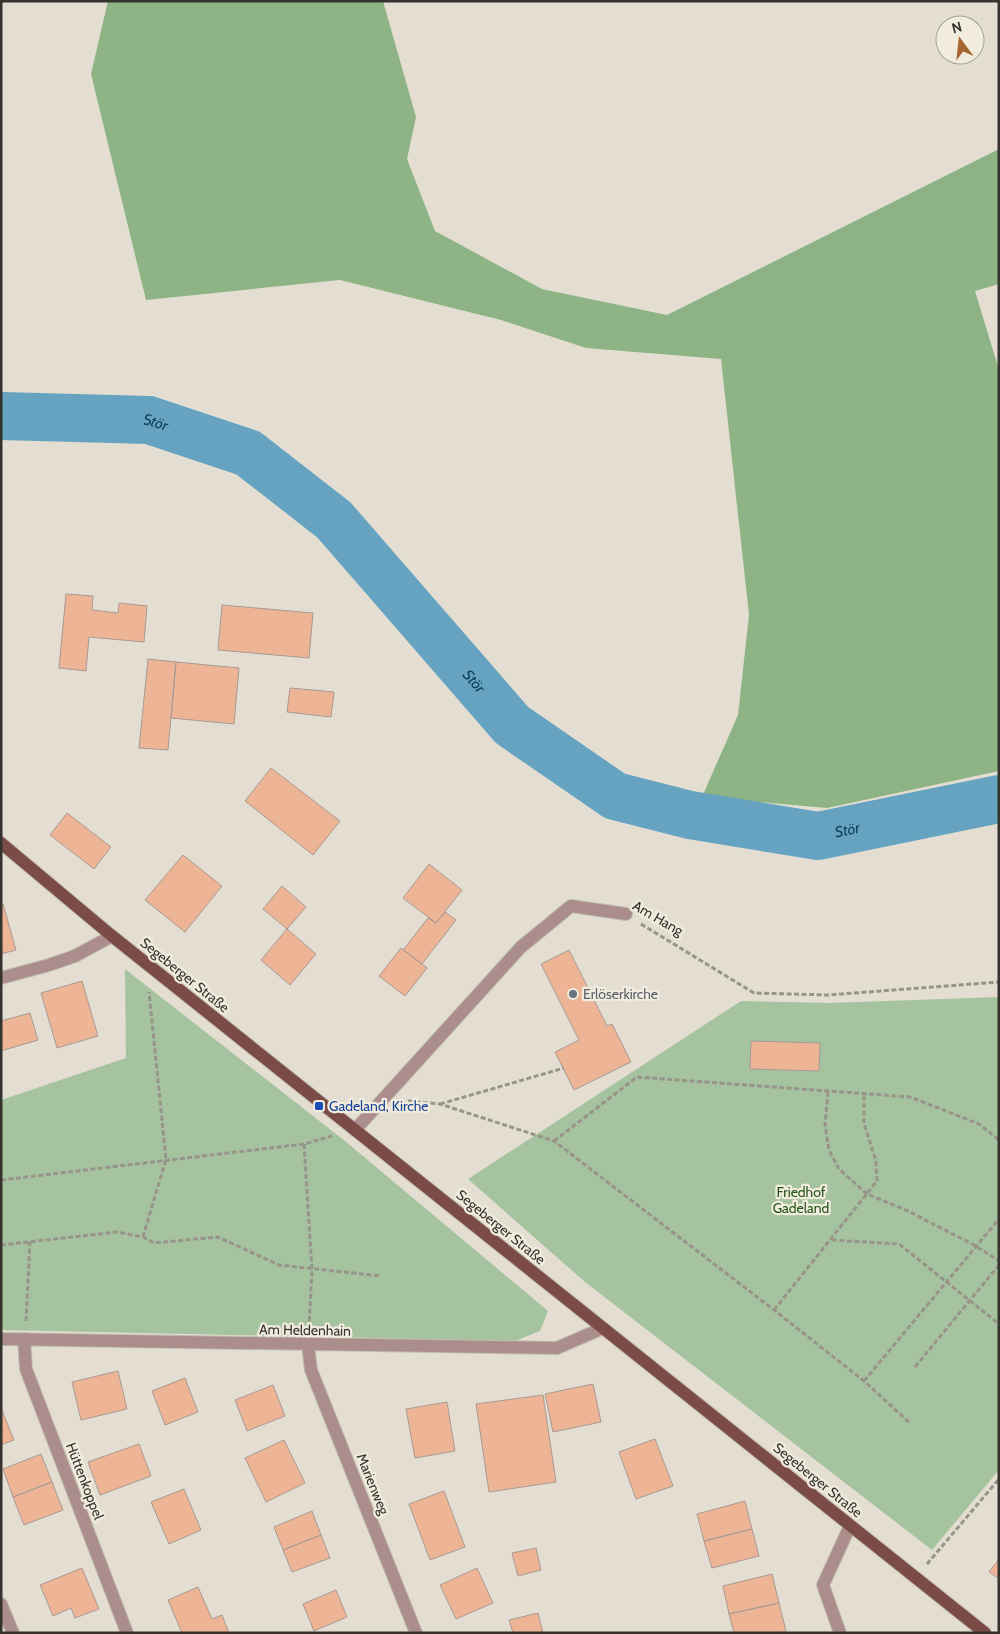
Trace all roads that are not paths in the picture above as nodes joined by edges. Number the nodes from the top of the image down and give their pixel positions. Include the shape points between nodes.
1 (1, 843) edge
2 (626, 914) road end
3 (112, 936) junction
4 (1, 978) edge
5 (355, 1130) junction
6 (603, 1328) junction
7 (1, 1339) edge
8 (24, 1339) junction
9 (308, 1345) junction
10 (850, 1526) junction
11 (1, 1604) edge
12 (13, 1633) edge
13 (127, 1633) edge
14 (416, 1633) edge
15 (840, 1633) edge
16 (985, 1633) edge

1 - 3 main road, Segeberger Straße
2 - 5 street, Am Hang via 571,906 521,947
3 - 4 street via 75,956
3 - 5 main road, Segeberger Straße
5 - 6 main road, Segeberger Straße
6 - 9 street, Am Heldenhain via 557,1348
6 - 10 main road, Segeberger Straße
7 - 8 street, Am Heldenhain
8 - 9 street, Am Heldenhain
8 - 13 street, Hüttenkoppel via 26,1369
9 - 14 street, Marienweg via 311,1370
10 - 15 street via 823,1584
10 - 16 main road, Segeberger Straße
11 - 12 street

